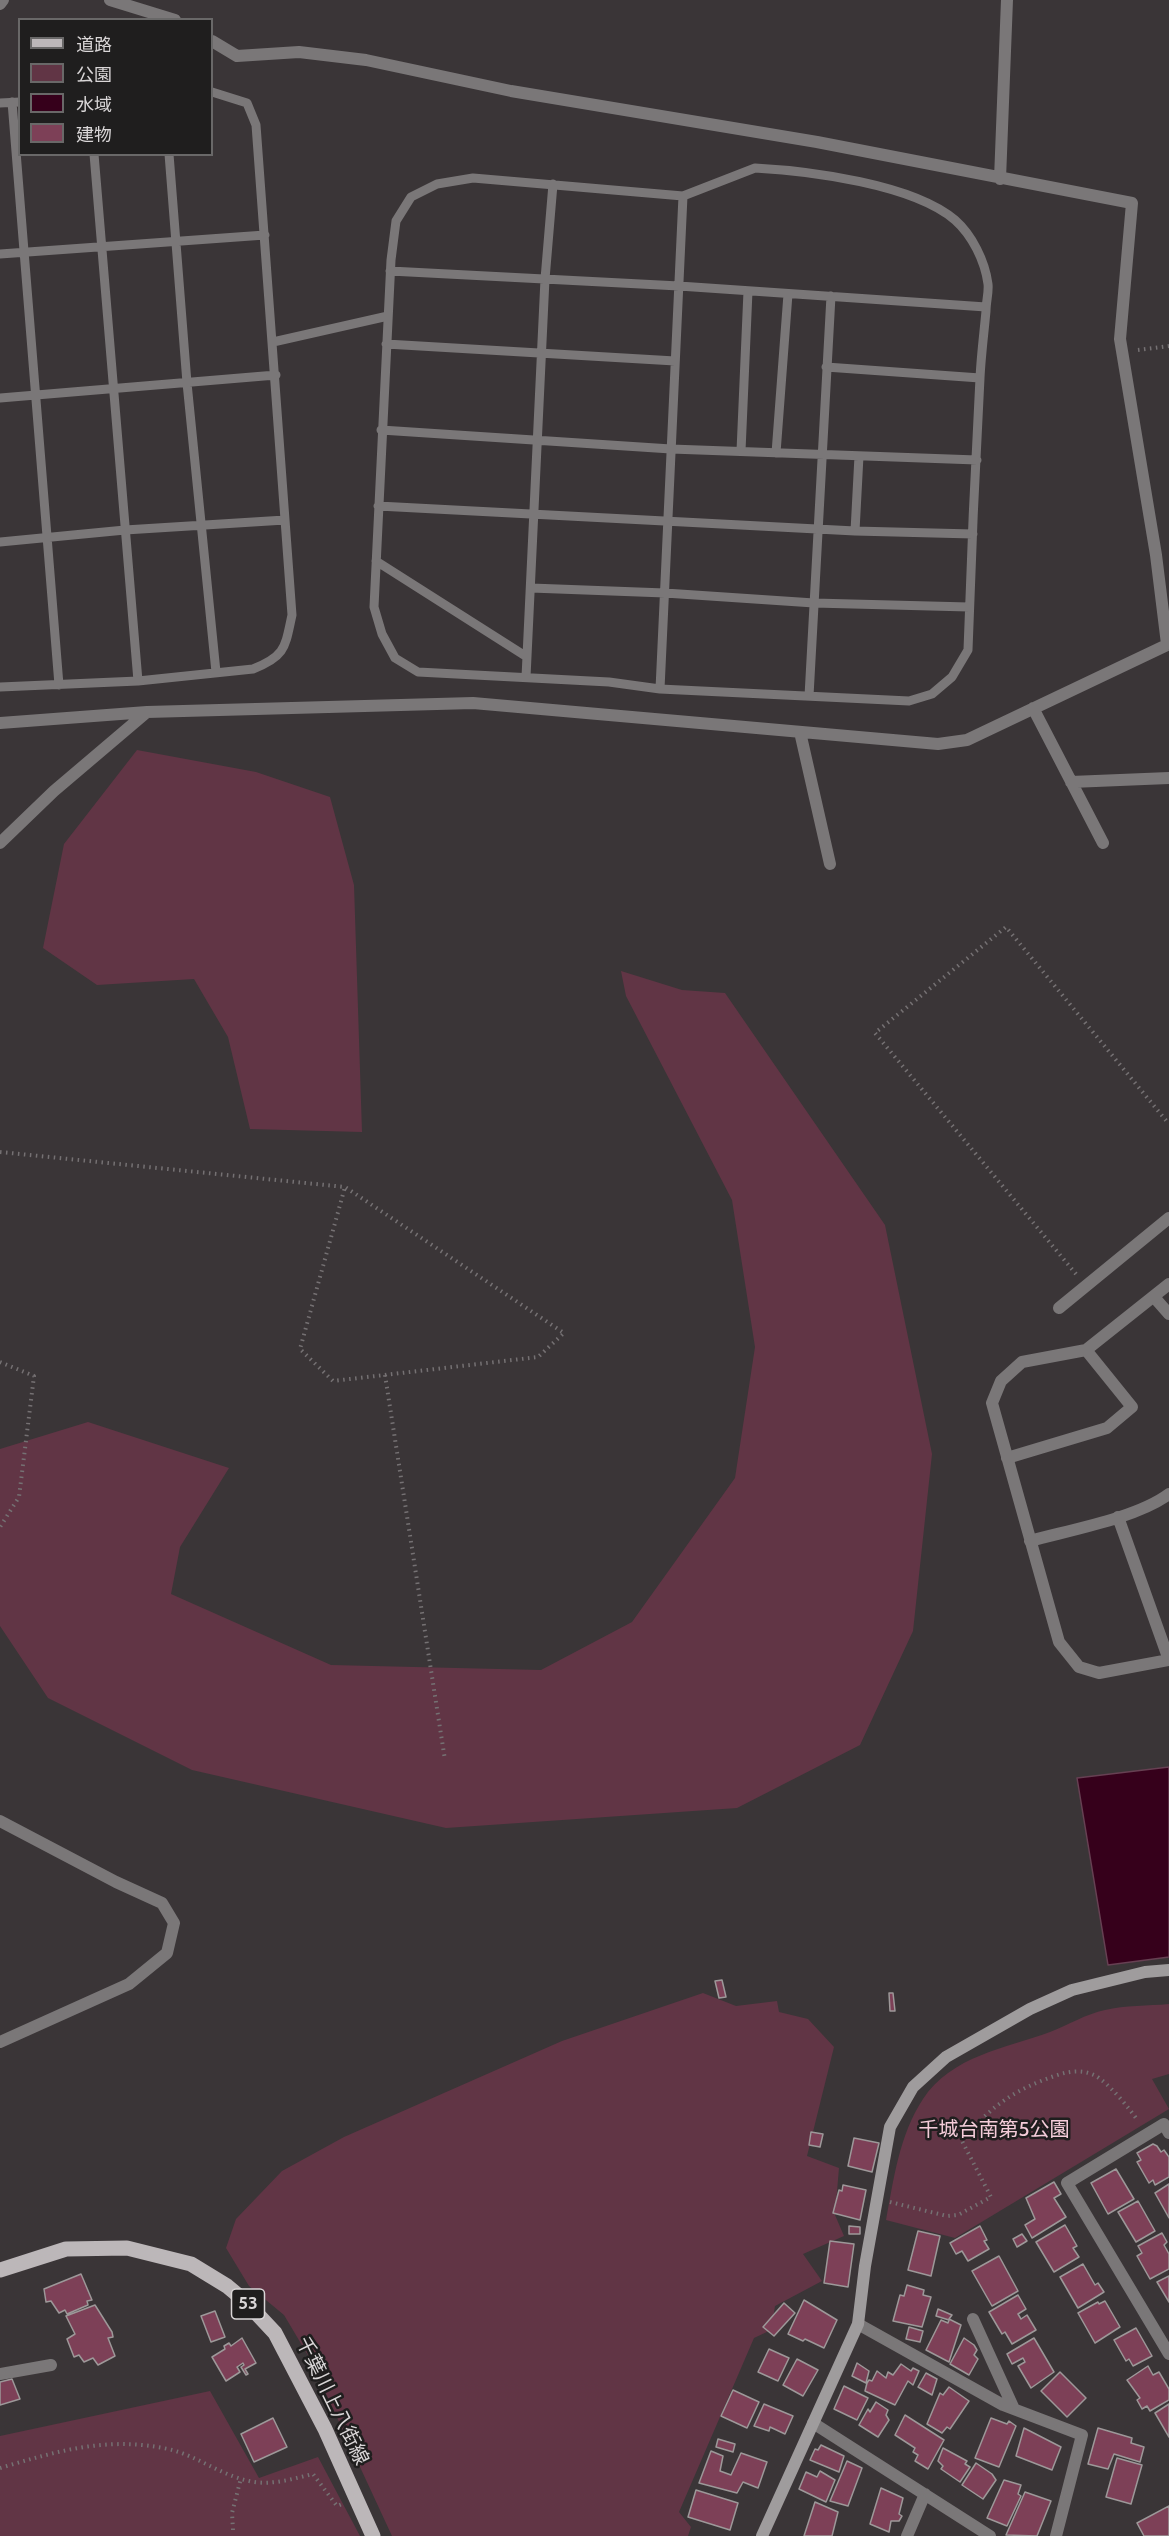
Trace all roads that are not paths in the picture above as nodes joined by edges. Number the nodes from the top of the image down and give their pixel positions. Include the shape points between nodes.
1 (3, 0) edge
2 (110, 0) edge
3 (1007, 0) edge
4 (0, 4) edge
5 (168, 18) edge
6 (213, 42) edge
7 (213, 92) edge
8 (16, 102) edge
9 (0, 103) edge
10 (18, 145) edge
11 (19, 156) edge
12 (94, 156) edge
13 (169, 156) edge
14 (1000, 179) junction
15 (553, 184) junction
16 (683, 196) junction
17 (265, 235) junction
18 (176, 240) junction
19 (101, 247) junction
20 (23, 252) junction
21 (0, 254) edge
22 (390, 271) junction
23 (545, 279) junction
24 (679, 286) junction
25 (748, 291) junction
26 (788, 294) junction
27 (831, 296) junction
28 (986, 307) junction
29 (387, 316) junction
30 (273, 342) junction
31 (386, 344) junction
32 (541, 352) junction
33 (675, 361) junction
34 (826, 368) junction
35 (276, 375) junction
36 (980, 378) junction
37 (187, 383) junction
38 (112, 390) junction
39 (35, 396) junction
40 (0, 398) edge
41 (381, 430) junction
42 (538, 440) junction
43 (671, 449) junction
44 (741, 451) junction
45 (776, 453) junction
46 (821, 454) junction
47 (859, 456) junction
48 (977, 460) junction
49 (378, 506) junction
50 (535, 514) junction
51 (285, 520) junction
52 (668, 520) junction
53 (201, 525) junction
54 (817, 528) junction
55 (125, 530) junction
56 (855, 531) junction
57 (973, 534) junction
58 (47, 538) junction
59 (0, 542) edge
60 (376, 561) junction
61 (531, 588) junction
62 (665, 593) junction
63 (814, 603) junction
64 (969, 607) junction
65 (1168, 644) edge
66 (527, 657) junction
67 (216, 672) junction
68 (526, 678) junction
69 (138, 681) junction
70 (59, 685) junction
71 (0, 687) edge
72 (660, 689) junction
73 (810, 696) junction
74 (1034, 708) junction
75 (147, 712) junction
76 (0, 723) edge
77 (800, 732) junction
78 (1169, 778) edge
79 (1071, 782) junction
80 (0, 843) edge
81 (1103, 843) dead end
82 (830, 864) dead end
83 (1169, 1218) edge
84 (1169, 1284) edge
85 (1154, 1297) junction
86 (1059, 1308) dead end
87 (1169, 1314) edge
88 (1086, 1350) junction
89 (1007, 1458) junction
90 (1169, 1494) edge
91 (1118, 1516) junction
92 (1030, 1541) junction
93 (1169, 1660) edge
94 (0, 1821) edge
95 (1169, 1970) edge
96 (0, 2042) edge
97 (1169, 2133) edge
98 (0, 2270) edge
99 (973, 2319) dead end
100 (858, 2324) junction
101 (1169, 2354) edge
102 (51, 2365) dead end
103 (0, 2374) edge
104 (1014, 2409) junction
105 (813, 2423) junction
106 (925, 2494) junction
107 (373, 2536) edge
108 (762, 2536) edge
109 (907, 2536) edge
110 (990, 2536) edge
111 (1056, 2536) edge

1 - 4 street
2 - 5 street
3 - 14 street
6 - 14 street via 237,56 299,52 366,60 511,91 817,142
7 - 17 lane via 246,103 256,125
8 - 9 lane
8 - 10 lane
11 - 20 lane
12 - 19 lane
13 - 18 lane
14 - 65 street via 1132,203 1120,339
15 - 16 lane
15 - 22 lane via 473,178 437,183 411,197 396,221
15 - 23 lane
16 - 24 lane
16 - 28 lane via 755,168 843,179 903,194 940,210 969,236 979,253 988,284
17 - 18 lane
17 - 30 lane
18 - 19 lane
18 - 37 lane
19 - 20 lane
19 - 38 lane
20 - 21 lane
20 - 39 lane
22 - 23 lane
22 - 29 lane
23 - 24 lane
23 - 32 lane
24 - 25 lane
24 - 33 lane
25 - 26 lane
25 - 44 lane
26 - 27 lane
26 - 45 lane
27 - 28 lane
27 - 34 lane
28 - 36 lane
29 - 30 lane
29 - 31 lane
30 - 35 lane
31 - 32 lane
31 - 41 lane
32 - 33 lane
32 - 42 lane
33 - 43 lane
34 - 36 lane
34 - 46 lane
35 - 37 lane
35 - 51 lane
36 - 48 lane
37 - 38 lane
37 - 53 lane
38 - 39 lane
38 - 55 lane
39 - 40 lane
39 - 58 lane
41 - 42 lane
41 - 49 lane
42 - 43 lane
42 - 50 lane
43 - 44 lane
43 - 52 lane
44 - 45 lane
45 - 46 lane
46 - 47 lane
46 - 54 lane
47 - 48 lane
47 - 56 lane
48 - 57 lane
49 - 50 lane
49 - 60 lane
50 - 52 lane
50 - 61 lane
51 - 53 lane
51 - 67 lane via 292,615 285,648 252,669
52 - 54 lane
52 - 62 lane
53 - 55 lane
53 - 67 lane
54 - 56 lane
54 - 63 lane
55 - 58 lane
55 - 69 lane
56 - 57 lane
57 - 64 lane
58 - 59 lane
58 - 70 lane
60 - 66 lane
60 - 68 lane via 374,607 395,658 418,672
61 - 62 lane
61 - 66 lane
62 - 63 lane
62 - 72 lane
63 - 64 lane
63 - 73 lane
64 - 73 lane via 968,650 952,677 932,694 909,701
65 - 74 street
66 - 68 lane
67 - 69 lane
68 - 72 lane
69 - 70 lane
70 - 71 lane
72 - 73 lane
74 - 77 street via 967,740 938,744
74 - 79 street
75 - 76 street
75 - 77 street via 472,703
75 - 80 street
77 - 82 street
78 - 79 street
79 - 81 street
83 - 86 street
84 - 85 street
85 - 87 street
85 - 88 street
88 - 89 street via 1022,1362 1001,1381 992,1403
88 - 89 street via 1132,1407 1107,1428
89 - 92 street
90 - 91 street
91 - 92 street
91 - 93 street
92 - 93 street via 1059,1642 1079,1667 1099,1673
94 - 96 street via 162,1903 174,1923 167,1953 129,1984
95 - 100 street via 1072,1990 1030,2009 946,2057 912,2087 890,2127
97 - 101 street via 1164,2124 1067,2183
98 - 107 main road, 千葉川上八街線 / 53 via 66,2249 127,2248 191,2264 227,2286 275,2333 315,2408
99 - 104 street
100 - 104 street
100 - 105 street
102 - 103 street
104 - 111 street via 1082,2435
105 - 106 street
105 - 108 street
106 - 109 street
106 - 110 street

